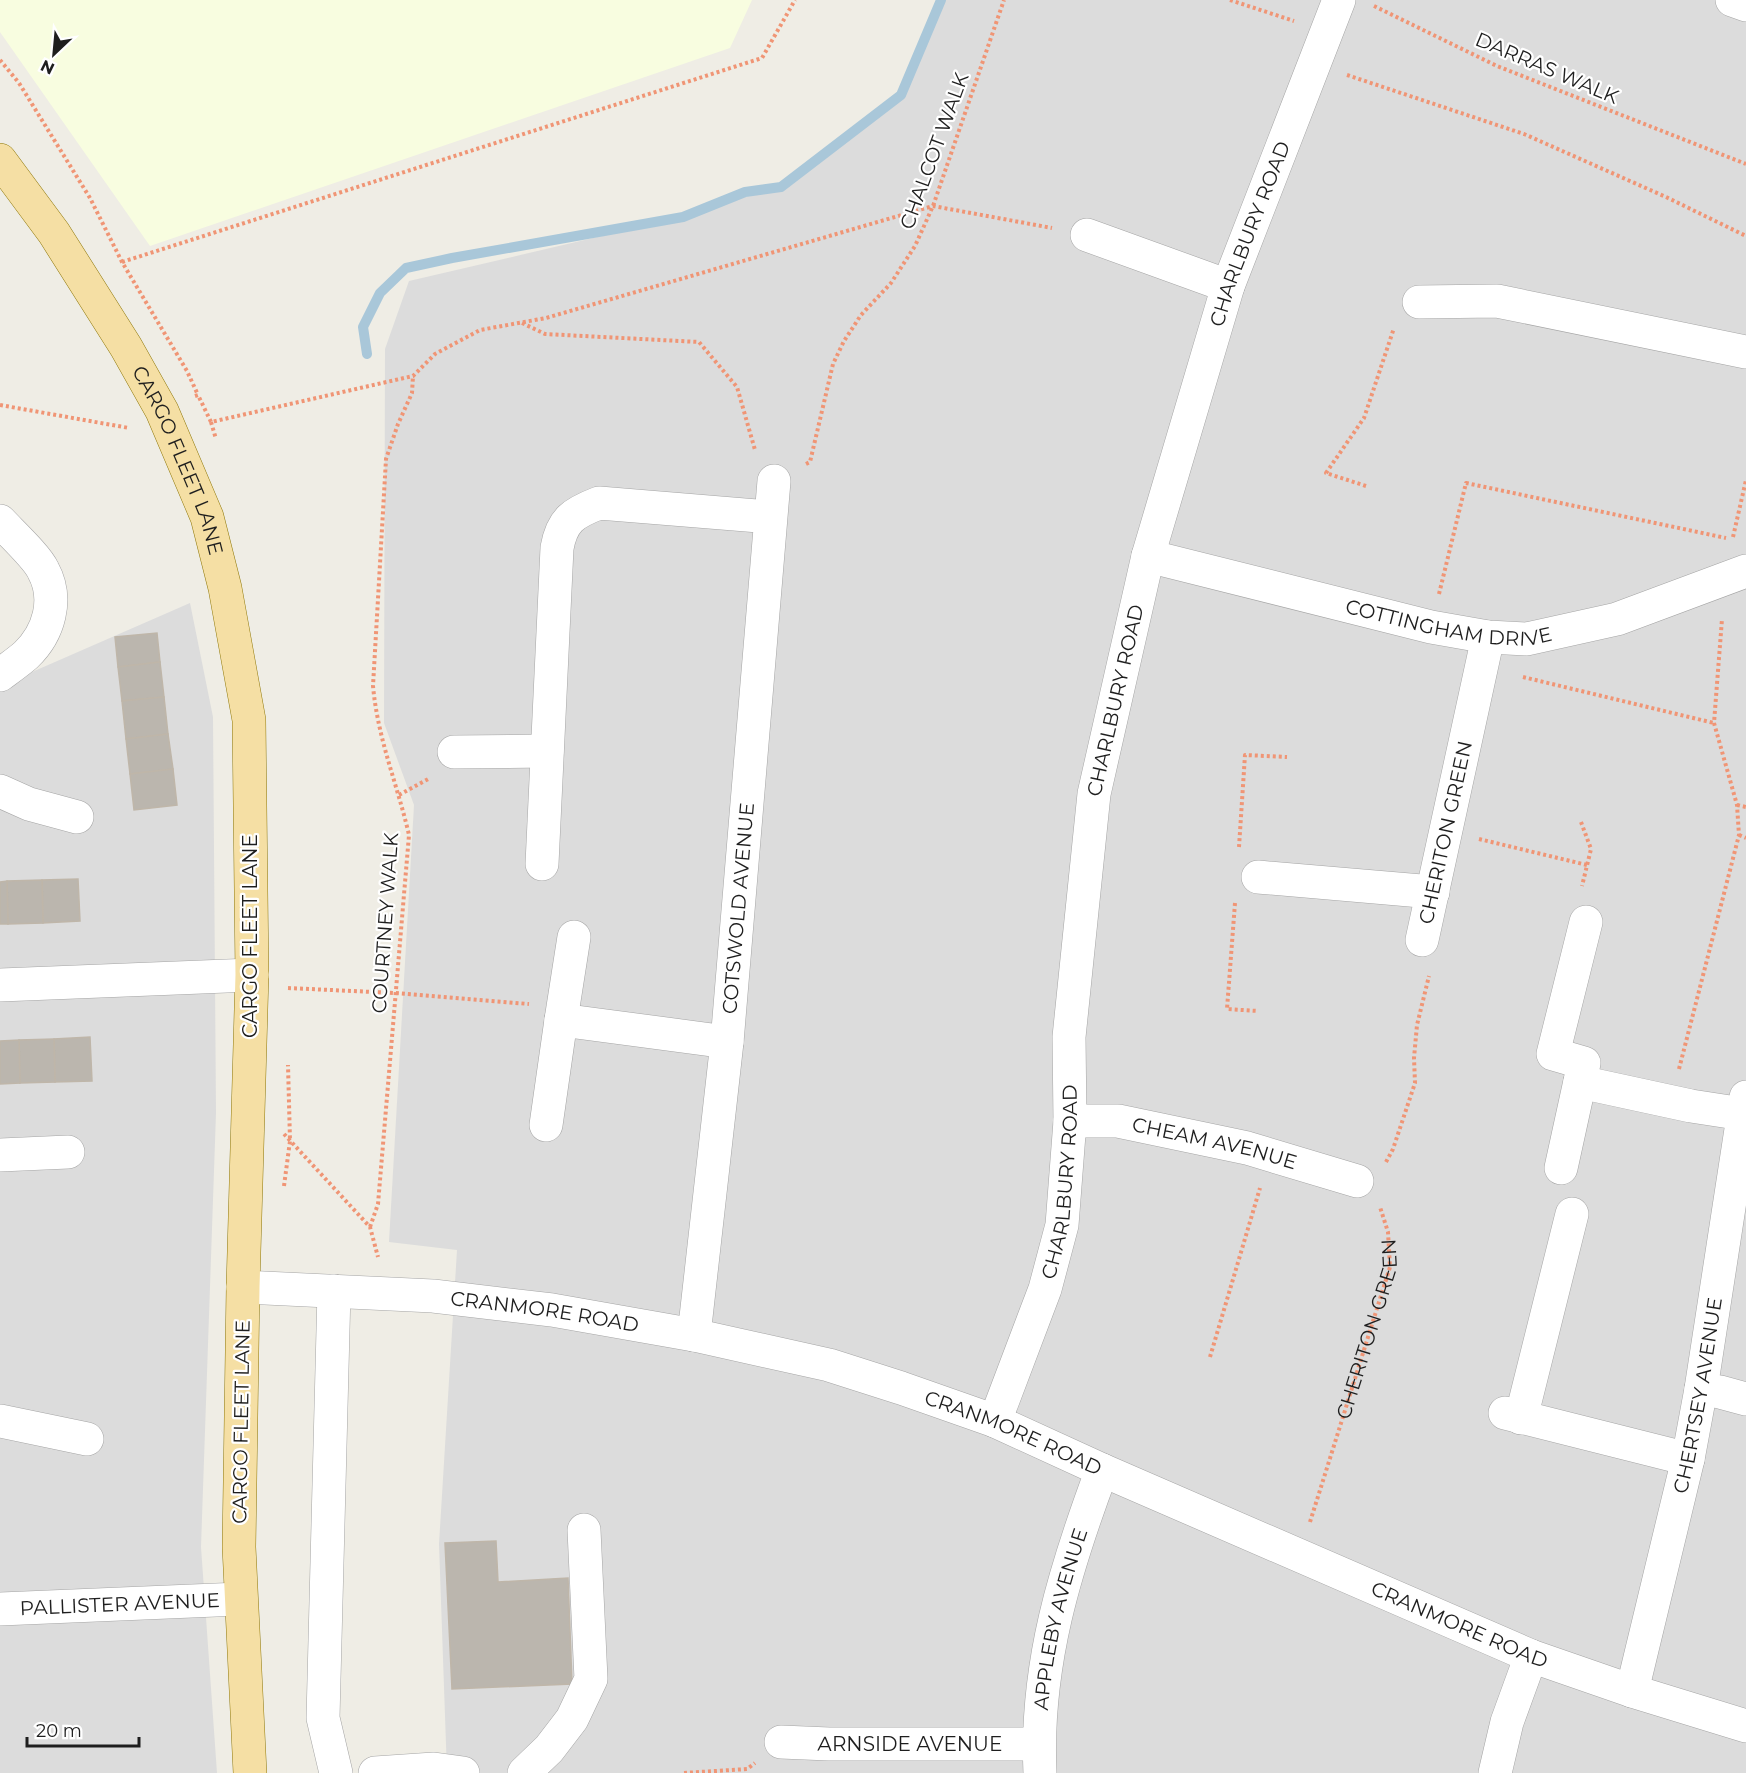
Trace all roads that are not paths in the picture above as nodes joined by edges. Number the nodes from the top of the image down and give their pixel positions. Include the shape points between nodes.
1 (1732, 0) edge
2 (1746, 5) edge
3 (1334, 11) edge
4 (0, 160) edge
5 (1087, 235) road end
6 (1228, 286) junction
7 (1419, 302) road end
8 (1746, 352) edge
9 (774, 481) road end
10 (770, 517) junction
11 (0, 521) edge
12 (1148, 556) junction
13 (1736, 576) edge
14 (1485, 652) junction
15 (0, 675) edge
16 (547, 751) junction
17 (454, 752) dead end
18 (0, 791) edge
19 (77, 817) dead end
20 (542, 864) dead end
21 (1258, 877) dead end
22 (1433, 892) junction
23 (1586, 922) dead end
24 (574, 937) dead end
25 (1422, 940) road end
26 (252, 981) junction
27 (0, 985) edge
28 (561, 1020) junction
29 (728, 1042) junction
30 (1580, 1082) junction
31 (1744, 1105) edge
32 (1070, 1120) junction
33 (546, 1125) dead end
34 (68, 1152) dead end
35 (0, 1155) edge
36 (1560, 1168) dead end
37 (1357, 1180) road end
38 (1572, 1214) dead end
39 (243, 1287) junction
40 (334, 1291) junction
41 (694, 1335) junction
42 (1701, 1389) junction
43 (1746, 1399) edge
44 (0, 1421) edge
45 (995, 1421) junction
46 (87, 1438) dead end
47 (1688, 1459) junction
48 (1102, 1470) junction
49 (584, 1530) dead end
50 (240, 1599) junction
51 (0, 1609) edge
52 (1531, 1656) junction
53 (1632, 1691) junction
54 (1746, 1726) edge
55 (781, 1742) road end
56 (1039, 1758) edge
57 (829, 1759) edge
58 (249, 1773) edge
59 (336, 1773) edge
60 (375, 1773) edge
61 (463, 1773) edge
62 (524, 1773) edge
63 (1495, 1773) edge

1 - 2 street
3 - 6 street, CHARLBURY ROAD
4 - 26 main road, CARGO FLEET LANE via 54,233 126,347 162,411 207,518 225,588 249,720
5 - 6 street
6 - 12 street, CHARLBURY ROAD
7 - 8 street via 1497,301
9 - 10 street, COTSWOLD AVENUE
10 - 16 street via 598,503 577,512 561,530 557,548
10 - 29 street, COTSWOLD AVENUE
11 - 15 street via 43,569 51,593 50,618 39,637 27,654
12 - 14 street, COTTINGHAM DRIVE via 1431,627
12 - 32 street, CHARLBURY ROAD via 1094,794 1069,1037
13 - 14 street, COTTINGHAM DRIVE via 1617,619
14 - 22 street, CHERITON GREEN
16 - 17 street
16 - 20 street
18 - 19 street via 29,804
21 - 22 street
22 - 25 street, CHERITON GREEN
23 - 30 street via 1553,1054 1584,1063
24 - 28 street
26 - 27 street
26 - 39 main road, CARGO FLEET LANE
28 - 29 street
28 - 33 street
29 - 41 street, COTSWOLD AVENUE
30 - 31 street via 1671,1101
30 - 36 street
31 - 42 street, CHERTSEY AVENUE
32 - 37 street, CHEAM AVENUE via 1118,1120 1270,1154
32 - 45 street, CHARLBURY ROAD via 1062,1225 1045,1289
34 - 35 street
38 - 47 street via 1513,1416
39 - 40 street, CRANMORE ROAD
39 - 50 main road, CARGO FLEET LANE
40 - 41 street, CRANMORE ROAD via 552,1310
40 - 59 street via 323,1718
41 - 45 street, CRANMORE ROAD via 829,1365
42 - 43 street
42 - 47 street, CHERTSEY AVENUE
44 - 46 street
45 - 48 street, CRANMORE ROAD
47 - 53 street, CHERTSEY AVENUE
48 - 52 street, CRANMORE ROAD
48 - 56 street, APPLEBY AVENUE via 1058,1599 1046,1655
49 - 62 street via 591,1680 572,1719
50 - 51 street, PALLISTER AVENUE
50 - 58 main road, CARGO FLEET LANE
52 - 53 street, CRANMORE ROAD
52 - 63 street via 1507,1722
53 - 54 street, CRANMORE ROAD
55 - 57 street, ARNSIDE AVENUE
56 - 57 street, ARNSIDE AVENUE
60 - 61 street via 434,1769

